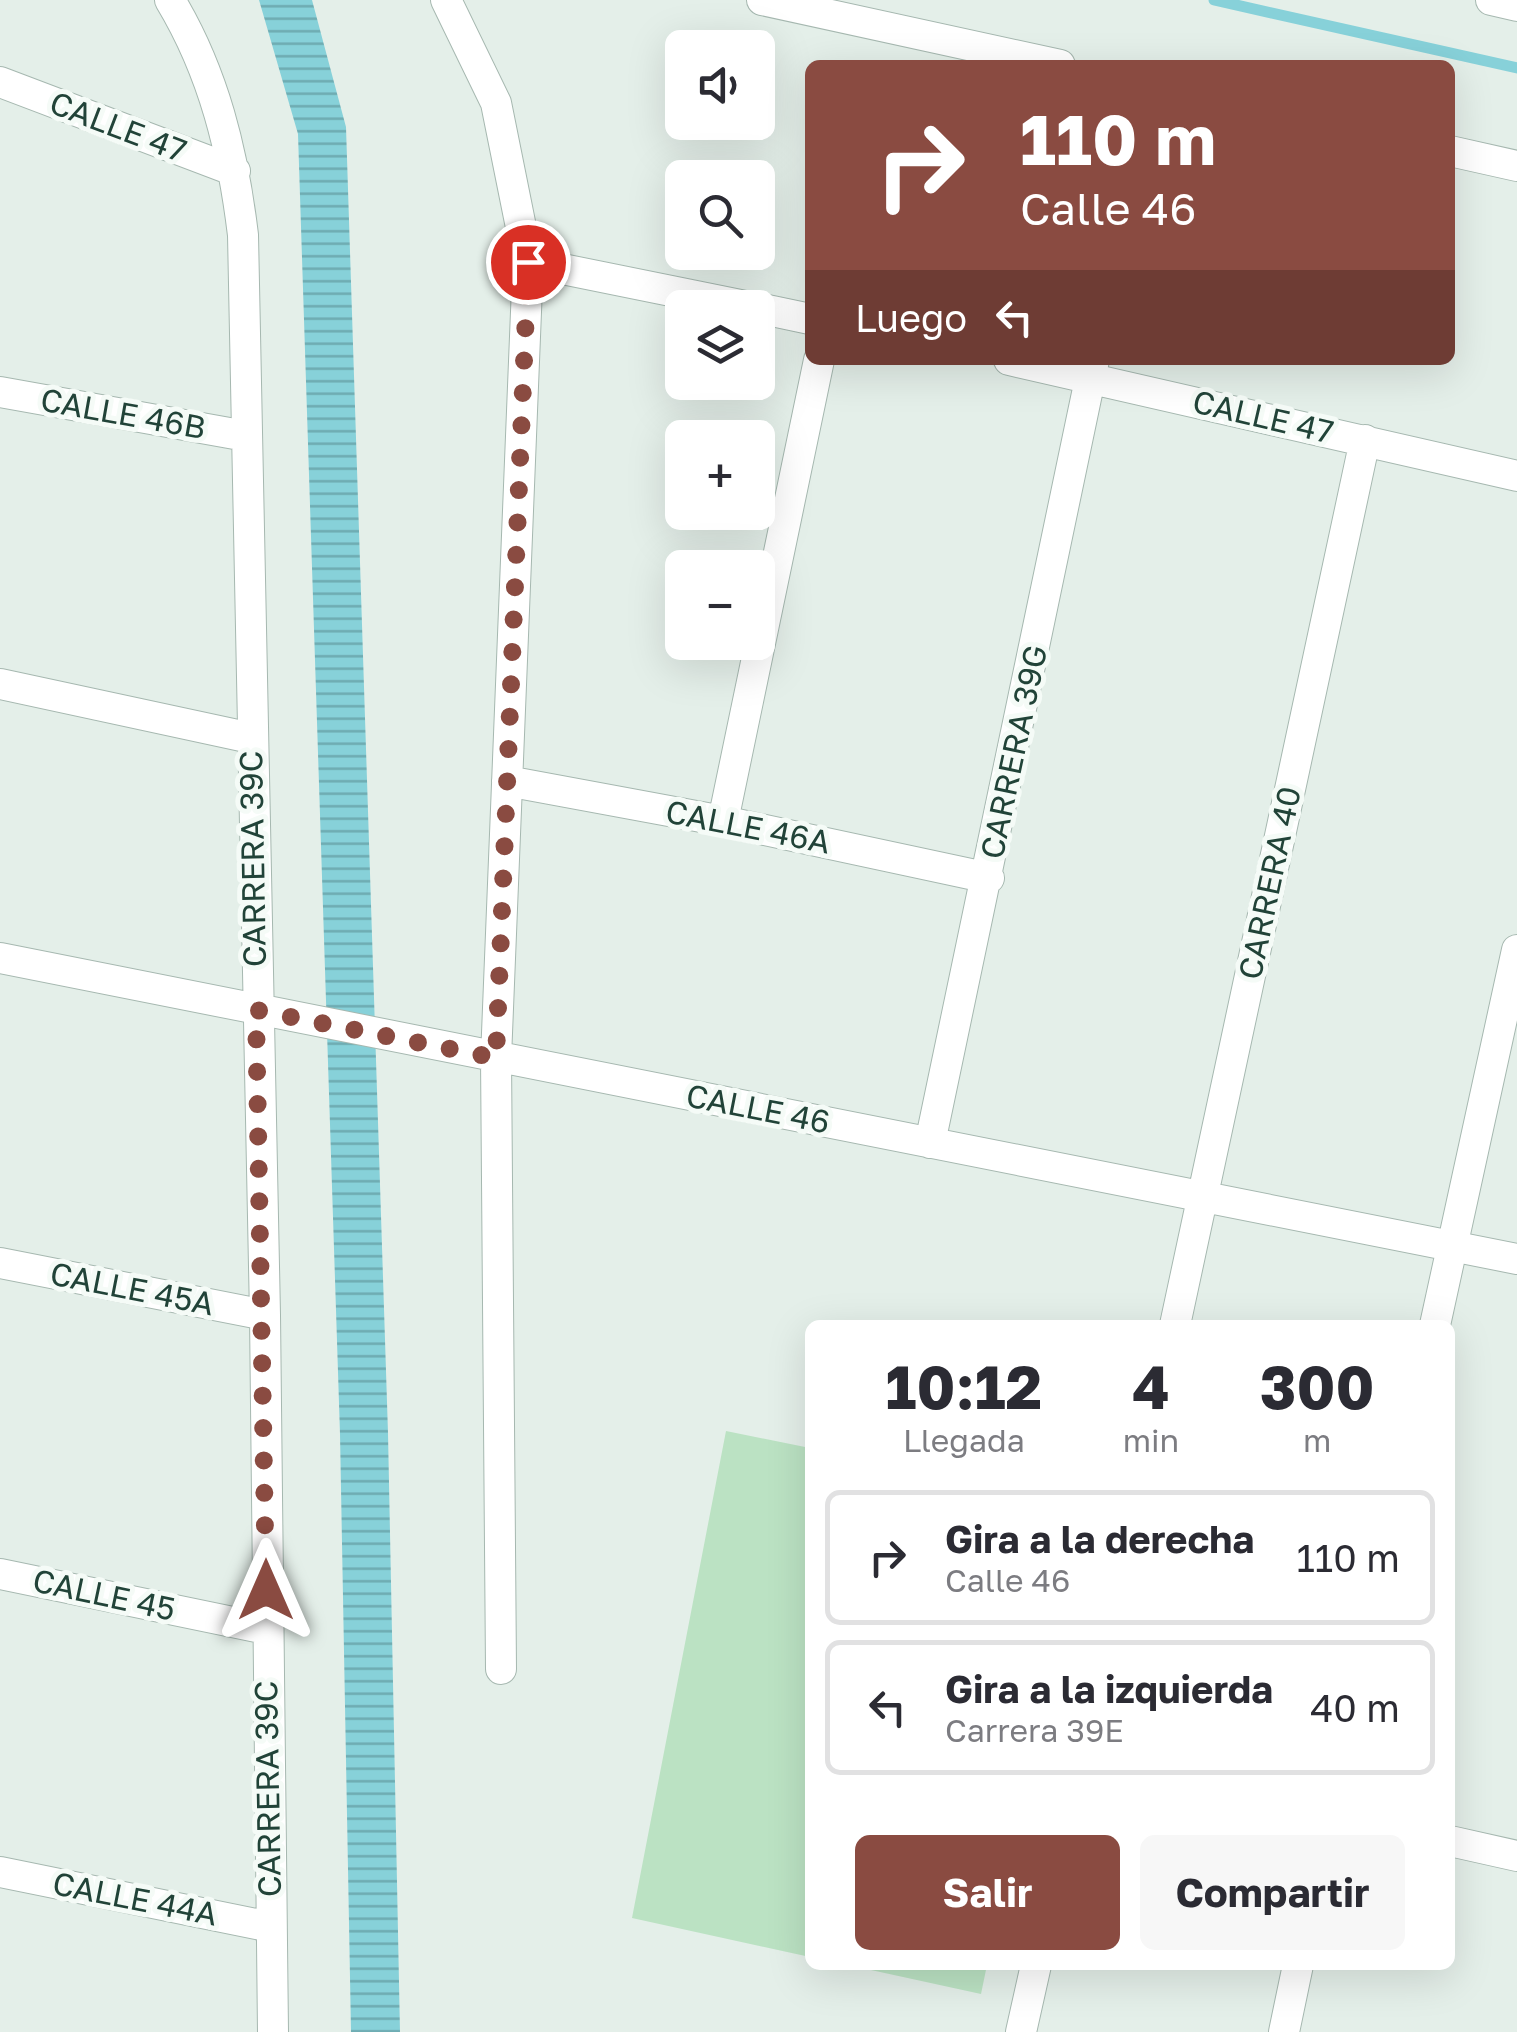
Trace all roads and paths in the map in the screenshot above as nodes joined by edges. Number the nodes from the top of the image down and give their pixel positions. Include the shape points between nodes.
1 (170, 0) edge
2 (446, 0) edge
3 (762, 0) edge
4 (1492, 0) edge
5 (1517, 6) edge
6 (1037, 60) edge
7 (0, 82) edge
8 (1455, 152) edge
9 (1517, 166) edge
10 (235, 170) junction
11 (528, 262) junction
12 (667, 290) edge
13 (775, 312) edge
14 (805, 318) edge
15 (818, 365) edge
16 (1061, 365) edge
17 (1092, 368) edge
18 (0, 392) edge
19 (246, 436) junction
20 (1364, 440) junction
21 (1517, 476) edge
22 (0, 684) edge
23 (251, 738) junction
24 (507, 781) junction
25 (722, 820) junction
26 (989, 878) junction
27 (1517, 950) edge
28 (0, 958) edge
29 (256, 1010) junction
30 (496, 1058) junction
31 (930, 1144) junction
32 (1202, 1197) junction
33 (1452, 1246) junction
34 (1517, 1259) edge
35 (0, 1263) edge
36 (265, 1315) junction
37 (1176, 1320) edge
38 (1436, 1320) edge
39 (0, 1574) edge
40 (266, 1629) junction
41 (501, 1670) dead end
42 (1455, 1843) edge
43 (1517, 1856) edge
44 (0, 1872) edge
45 (270, 1926) junction
46 (1035, 1970) edge
47 (1297, 1970) edge
48 (273, 2032) edge
49 (1022, 2032) edge
50 (1284, 2032) edge

1 - 10 street, CARRERA 39C via 208,75
2 - 11 street via 496,102
3 - 6 street
4 - 5 street
7 - 10 street, CALLE 47
8 - 9 street
10 - 19 street, CARRERA 39C via 243,236
11 - 12 street
11 - 24 street
13 - 14 street
15 - 25 street
16 - 17 street, CALLE 47
17 - 20 street, CALLE 47
17 - 26 street, CARRERA 39G
18 - 19 street, CALLE 46B
19 - 23 street, CARRERA 39C
20 - 21 street, CALLE 47
20 - 32 street, CARRERA 40
22 - 23 street
23 - 29 street, CARRERA 39C
24 - 25 street, CALLE 46A
24 - 30 street
25 - 26 street, CALLE 46A
26 - 31 street, CARRERA 39G
27 - 33 street
28 - 29 street, CALLE 46
29 - 30 street, CALLE 46
29 - 36 street, CARRERA 39C
30 - 31 street, CALLE 46
30 - 41 street
31 - 32 street, CALLE 46
32 - 33 street, CALLE 46
32 - 37 street, CARRERA 40
33 - 34 street, CALLE 46
33 - 38 street
35 - 36 street, CALLE 45A
36 - 40 street, CARRERA 39C
39 - 40 street, CALLE 45
40 - 45 street, CARRERA 39C
42 - 43 street
44 - 45 street, CALLE 44A
45 - 48 street, CARRERA 39C
46 - 49 street
47 - 50 street

